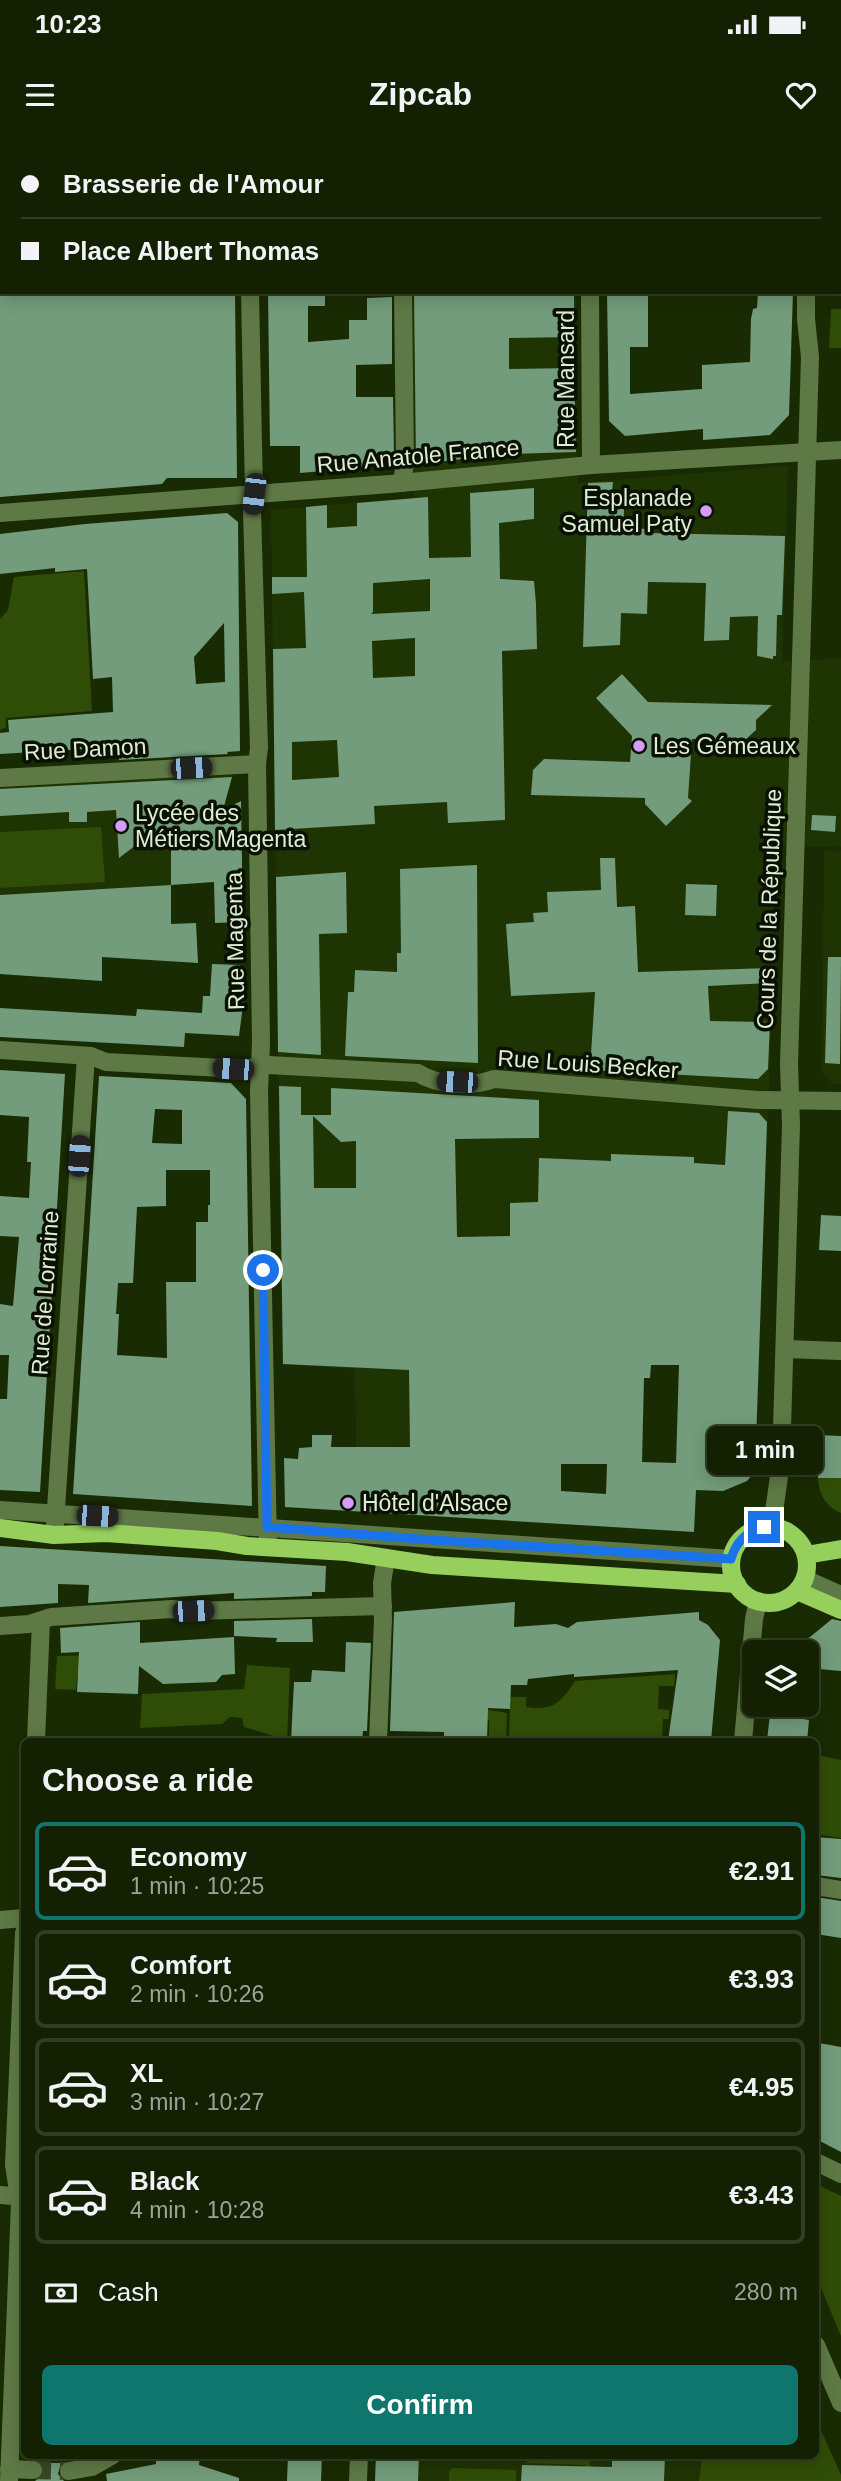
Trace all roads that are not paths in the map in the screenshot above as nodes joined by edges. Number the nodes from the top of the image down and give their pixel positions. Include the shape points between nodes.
1 (250, 294) edge
2 (403, 294) edge
3 (590, 294) edge
4 (806, 294) edge
5 (841, 450) edge
6 (807, 452) junction
7 (591, 465) junction
8 (402, 483) junction
9 (254, 494) junction
10 (0, 513) edge
11 (257, 764) junction
12 (0, 778) edge
13 (0, 1050) edge
14 (86, 1056) junction
15 (260, 1066) junction
16 (791, 1100) junction
17 (841, 1101) edge
18 (785, 1349) junction
19 (841, 1351) edge
20 (0, 1510) edge
21 (55, 1514) junction
22 (267, 1527) junction
23 (772, 1527) junction
24 (0, 1528) edge
25 (54, 1535) junction
26 (268, 1547) junction
27 (841, 1549) edge
28 (806, 1555) junction
29 (386, 1558) junction
30 (731, 1559) junction
31 (737, 1584) junction
32 (801, 1585) junction
33 (841, 1595) edge
34 (758, 1601) junction
35 (383, 1606) junction
36 (841, 1610) edge
37 (41, 1621) junction
38 (0, 1626) edge
39 (36, 1738) edge
40 (378, 1738) edge
41 (743, 1738) edge
42 (819, 1886) edge
43 (841, 1890) edge
44 (21, 1918) edge
45 (0, 1920) edge
46 (21, 1996) edge
47 (819, 2163) edge
48 (841, 2174) edge
49 (21, 2193) edge
50 (0, 2195) edge
51 (21, 2197) edge
52 (21, 2218) edge
53 (819, 2352) edge
54 (841, 2403) edge
55 (106, 2459) edge
56 (359, 2459) edge
57 (33, 2470) tunnel mouth
58 (69, 2471) tunnel mouth
59 (9, 2475) edge
60 (358, 2481) edge

1 - 9 street, Rue Magenta
2 - 8 street
3 - 7 street, Rue Mansard
4 - 6 street, Cours de la République via 810,357
5 - 6 street, Rue Anatole France
6 - 7 street, Rue Anatole France
6 - 16 street, Cours de la République
7 - 8 street, Rue Anatole France
8 - 9 street, Rue Anatole France
9 - 10 street, Rue Anatole France
9 - 11 street, Rue Magenta
11 - 12 street, Rue Damon
11 - 15 street, Rue Magenta
13 - 14 street, Rue Louis Becker
14 - 15 street, Rue Louis Becker via 106,1062 233,1069
14 - 21 street, Rue de Lorraine
15 - 16 street, Rue Louis Becker via 418,1073 431,1081 482,1084 494,1079
15 - 22 street, Rue Magenta
16 - 17 street, Rue Louis Becker
16 - 18 street, Cours de la République
18 - 19 street
18 - 23 street, Cours de la République via 781,1462
20 - 21 street
21 - 22 street
21 - 25 street, Rue de Lorraine
22 - 26 street, Rue Magenta
22 - 30 street
23 - 28 main road via 790,1532
23 - 30 main road via 749,1532
24 - 25 main road
25 - 26 main road via 106,1533
26 - 29 main road
27 - 28 main road
28 - 32 main road
29 - 31 main road via 432,1565
29 - 35 street
30 - 31 main road
31 - 34 main road
32 - 33 street
32 - 34 main road via 779,1602
32 - 36 main road
34 - 41 street
35 - 37 street via 172,1609
35 - 40 street
37 - 38 street
37 - 39 street
42 - 43 street
44 - 45 street
46 - 49 street via 13,2165
47 - 48 street
50 - 51 street
52 - 59 street
53 - 54 street
55 - 58 street
56 - 60 street
57 - 59 street

